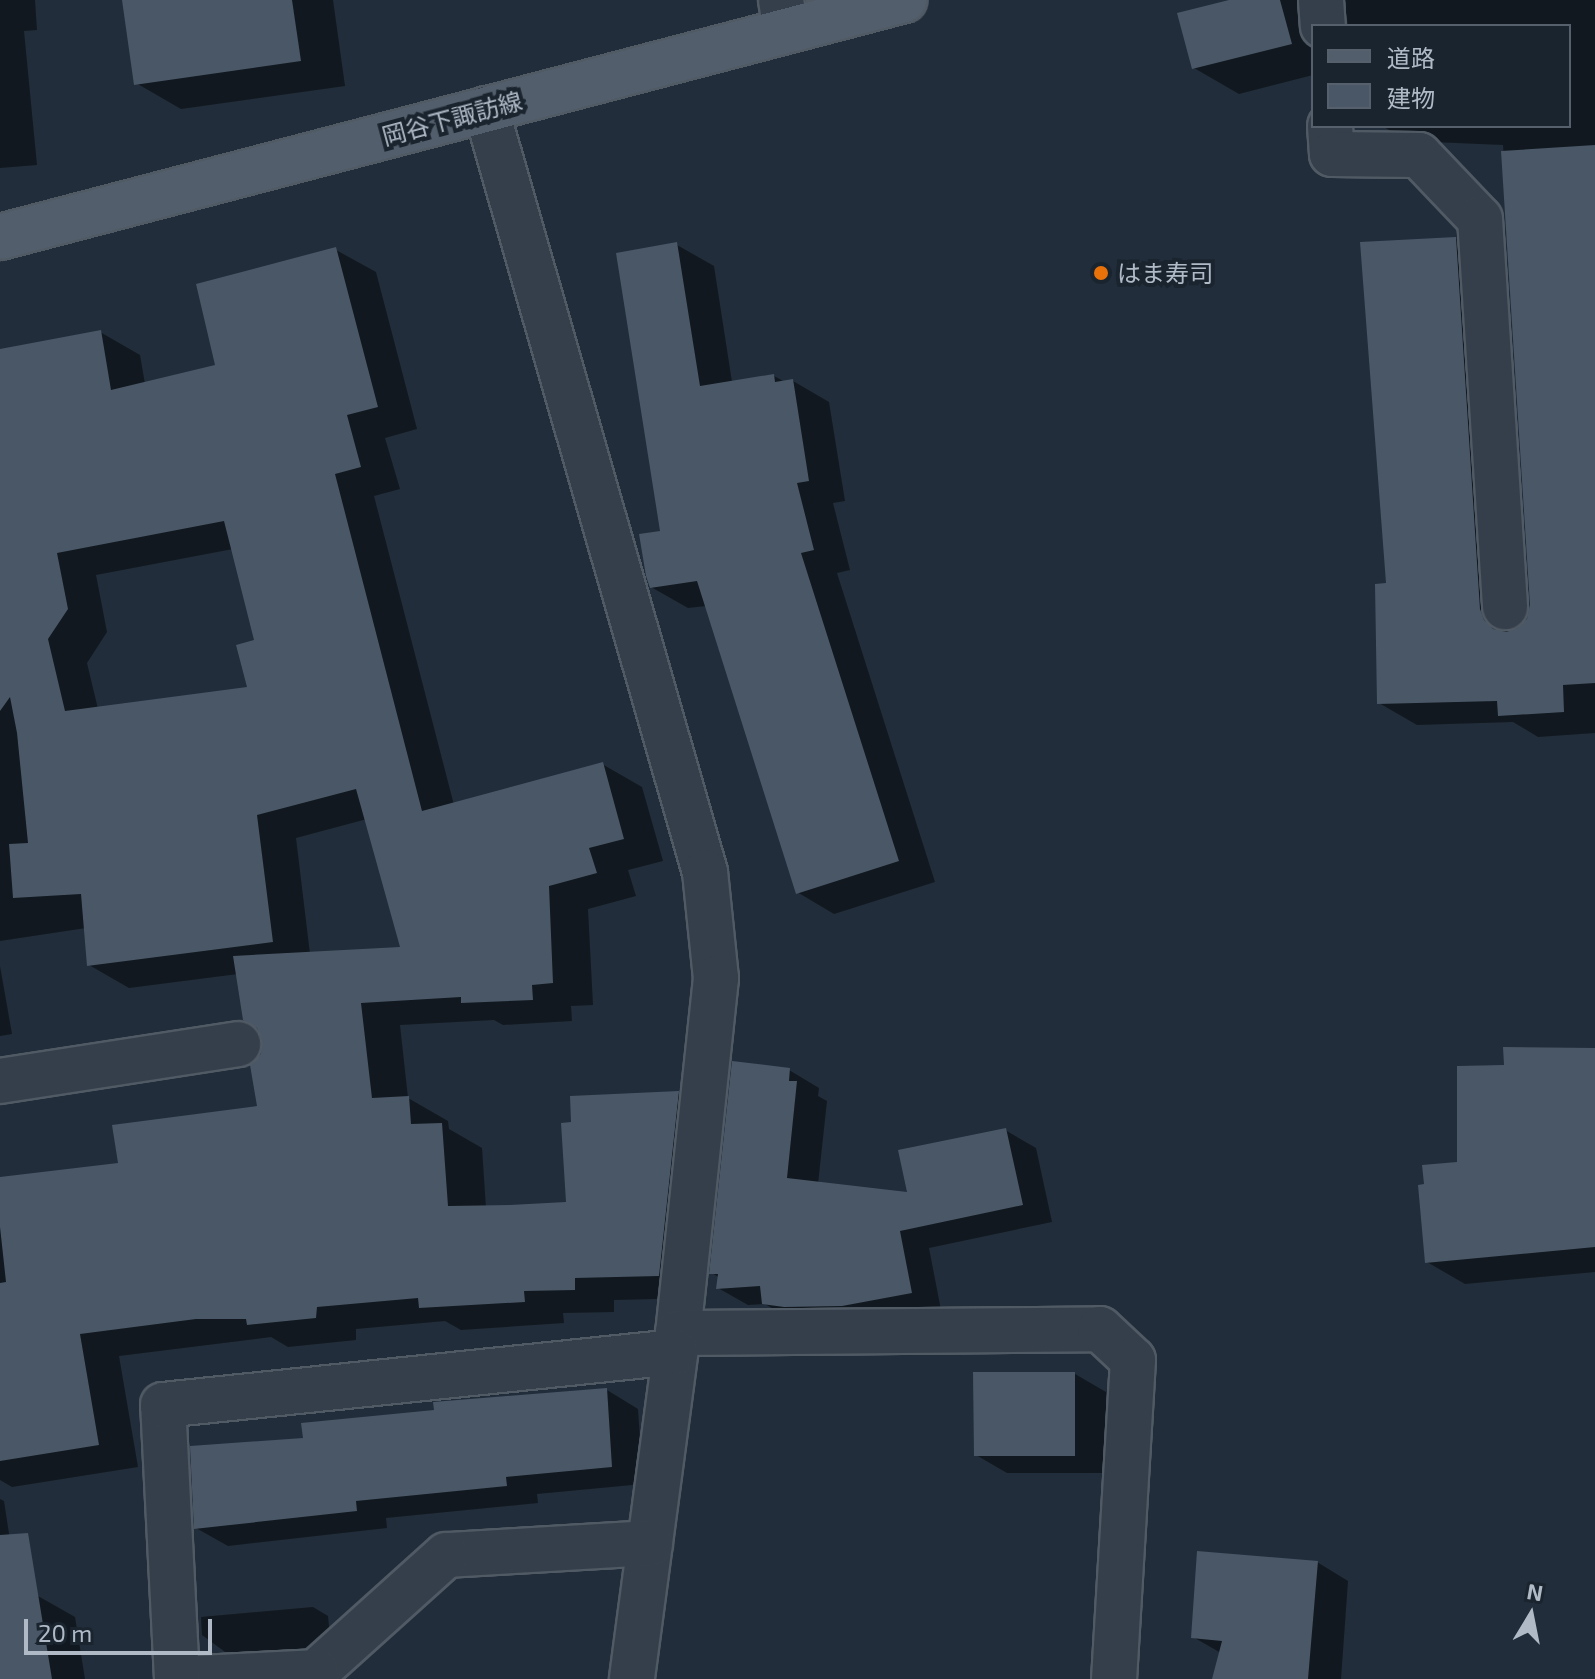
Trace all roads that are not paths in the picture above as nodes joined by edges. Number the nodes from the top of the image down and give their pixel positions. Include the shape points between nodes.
1 (904, 0) edge
2 (1321, 0) edge
3 (784, 15) edge
4 (1323, 24) edge
5 (486, 109) junction
6 (1330, 128) edge
7 (0, 237) edge
8 (1505, 607) dead end
9 (238, 1044) dead end
10 (0, 1081) edge
11 (677, 1343) junction
12 (650, 1543) junction
13 (632, 1679) edge
14 (1114, 1679) edge

1 - 3 main road, 岡谷下諏訪線
2 - 4 street
3 - 5 main road, 岡谷下諏訪線
5 - 7 main road, 岡谷下諏訪線
5 - 11 street via 705,872 716,978
6 - 8 street via 1332,154 1419,155 1480,219
9 - 10 street
11 - 12 street
11 - 12 street via 163,1405 177,1679 316,1672 446,1555
11 - 14 street via 1100,1329 1133,1360
12 - 13 street

